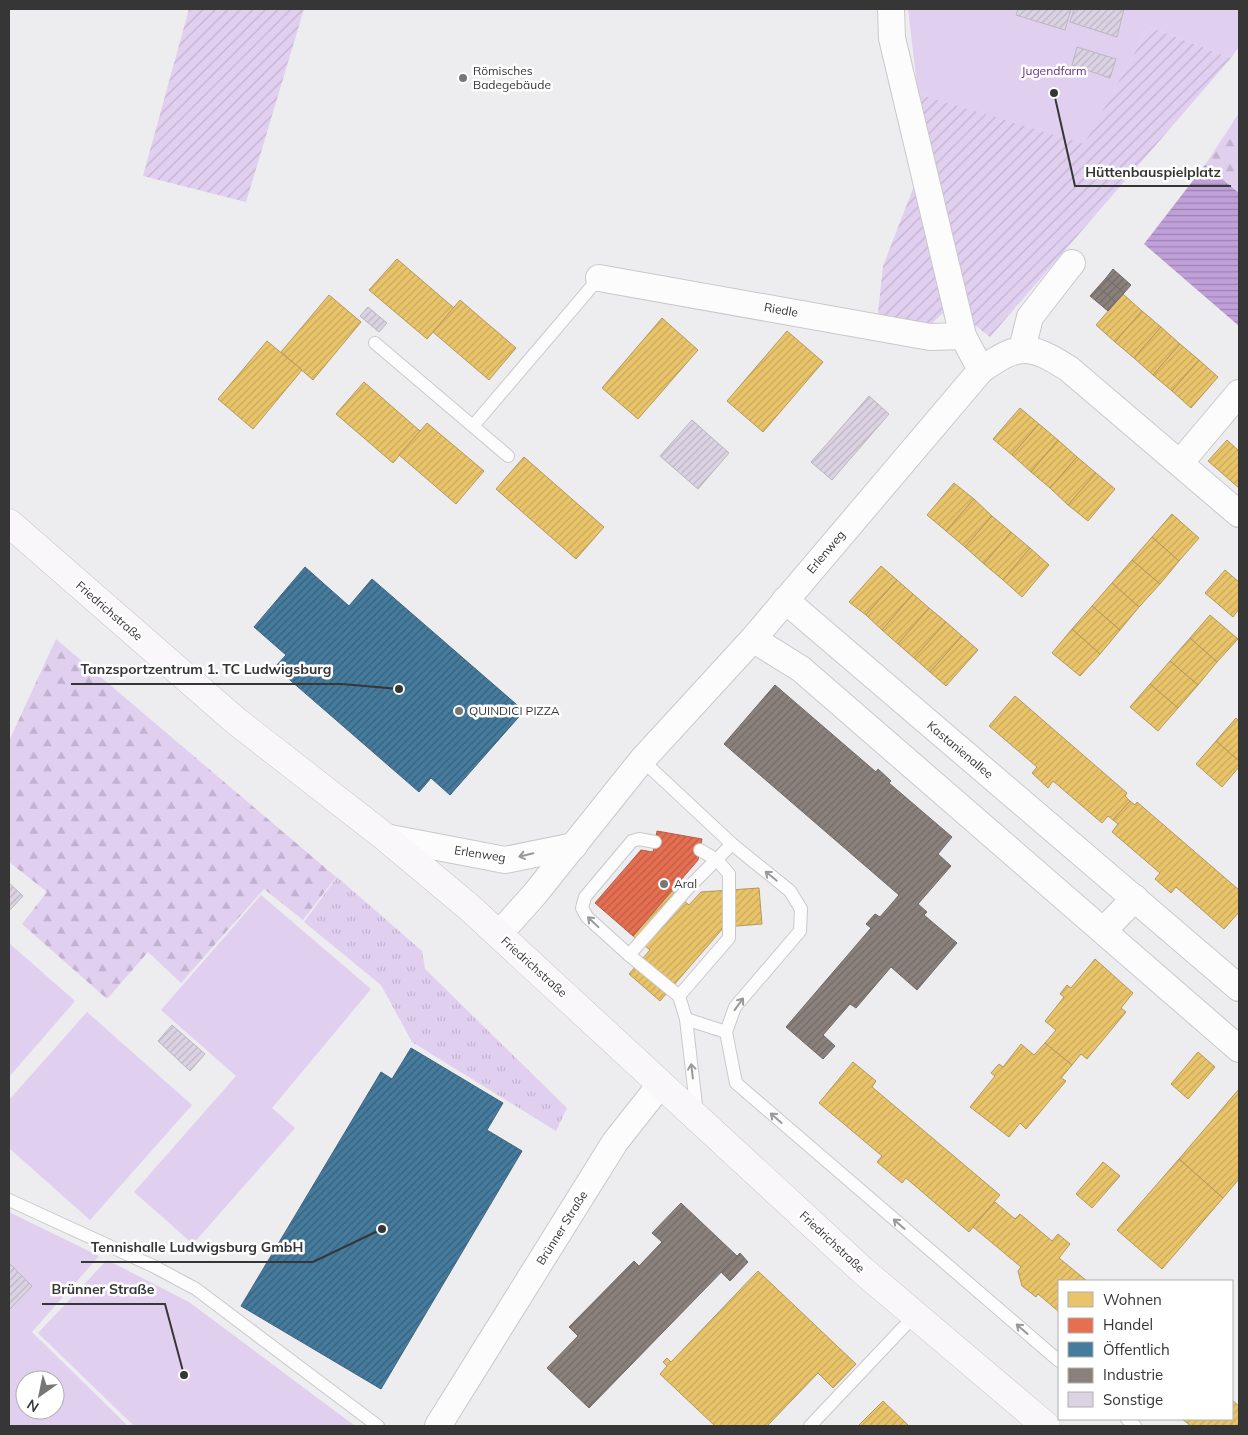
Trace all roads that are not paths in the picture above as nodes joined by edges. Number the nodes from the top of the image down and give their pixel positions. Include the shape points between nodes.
1 (891, 9) edge
2 (1072, 263) dead end
3 (599, 278) joint
4 (963, 336) junction
5 (375, 343) dead end
6 (1022, 349) junction
7 (981, 370) junction
8 (1239, 393) edge
9 (473, 426) junction
10 (508, 456) dead end
11 (1180, 463) junction
12 (1239, 514) edge
13 (9, 523) edge
14 (785, 600) junction
15 (753, 640) junction
16 (642, 760) junction
17 (385, 837) junction
18 (655, 842) dead end
19 (732, 844) junction
20 (574, 846) junction
21 (700, 850) dead end
22 (717, 860) junction
23 (1135, 898) junction
24 (1104, 930) junction
25 (499, 934) junction
26 (629, 955) junction
27 (1239, 988) edge
28 (679, 996) junction
29 (686, 1019) junction
30 (726, 1032) junction
31 (1239, 1049) edge
32 (660, 1085) junction
33 (698, 1119) junction
34 (9, 1200) edge
35 (915, 1315) junction
36 (1058, 1360) edge
37 (449, 1421) edge
38 (378, 1426) edge
39 (810, 1426) edge
40 (1046, 1426) edge

1 - 4 street via 892,38
2 - 6 street via 1030,317
3 - 4 street, Riedle via 930,337
3 - 9 lane
4 - 7 street
5 - 9 lane
6 - 7 street, Erlenweg via 1004,353
6 - 11 street via 1051,358 1069,369
7 - 14 street, Erlenweg
8 - 11 street
9 - 10 lane
11 - 12 street
13 - 17 main road, Friedrichstraße via 236,721
14 - 15 street, Erlenweg
14 - 23 street, Kastanienallee
15 - 16 street, Erlenweg
15 - 24 street via 801,668
16 - 19 lane
16 - 20 street, Erlenweg
20 -> 17 street, Erlenweg via 505,860
17 - 25 main road, Friedrichstraße
26 -> 18 lane via 587,917 582,908 585,897 632,841
19 - 22 lane
30 -> 19 lane via 735,1007 800,931 801,909 790,891
20 - 25 street, Erlenweg
21 - 22 lane
22 - 26 lane
22 - 28 lane via 729,874 730,938
23 - 24 street
23 - 27 street, Kastanienallee
24 - 31 street
25 - 32 main road, Friedrichstraße
26 - 28 lane
28 - 29 lane
29 - 30 lane
33 -> 29 lane
36 -> 30 lane via 736,1083
32 - 33 main road, Friedrichstraße
32 - 37 street, Brünner Straße via 616,1142
33 - 35 main road, Friedrichstraße
34 - 38 lane via 196,1289
35 - 39 lane
35 - 40 main road, Friedrichstraße

